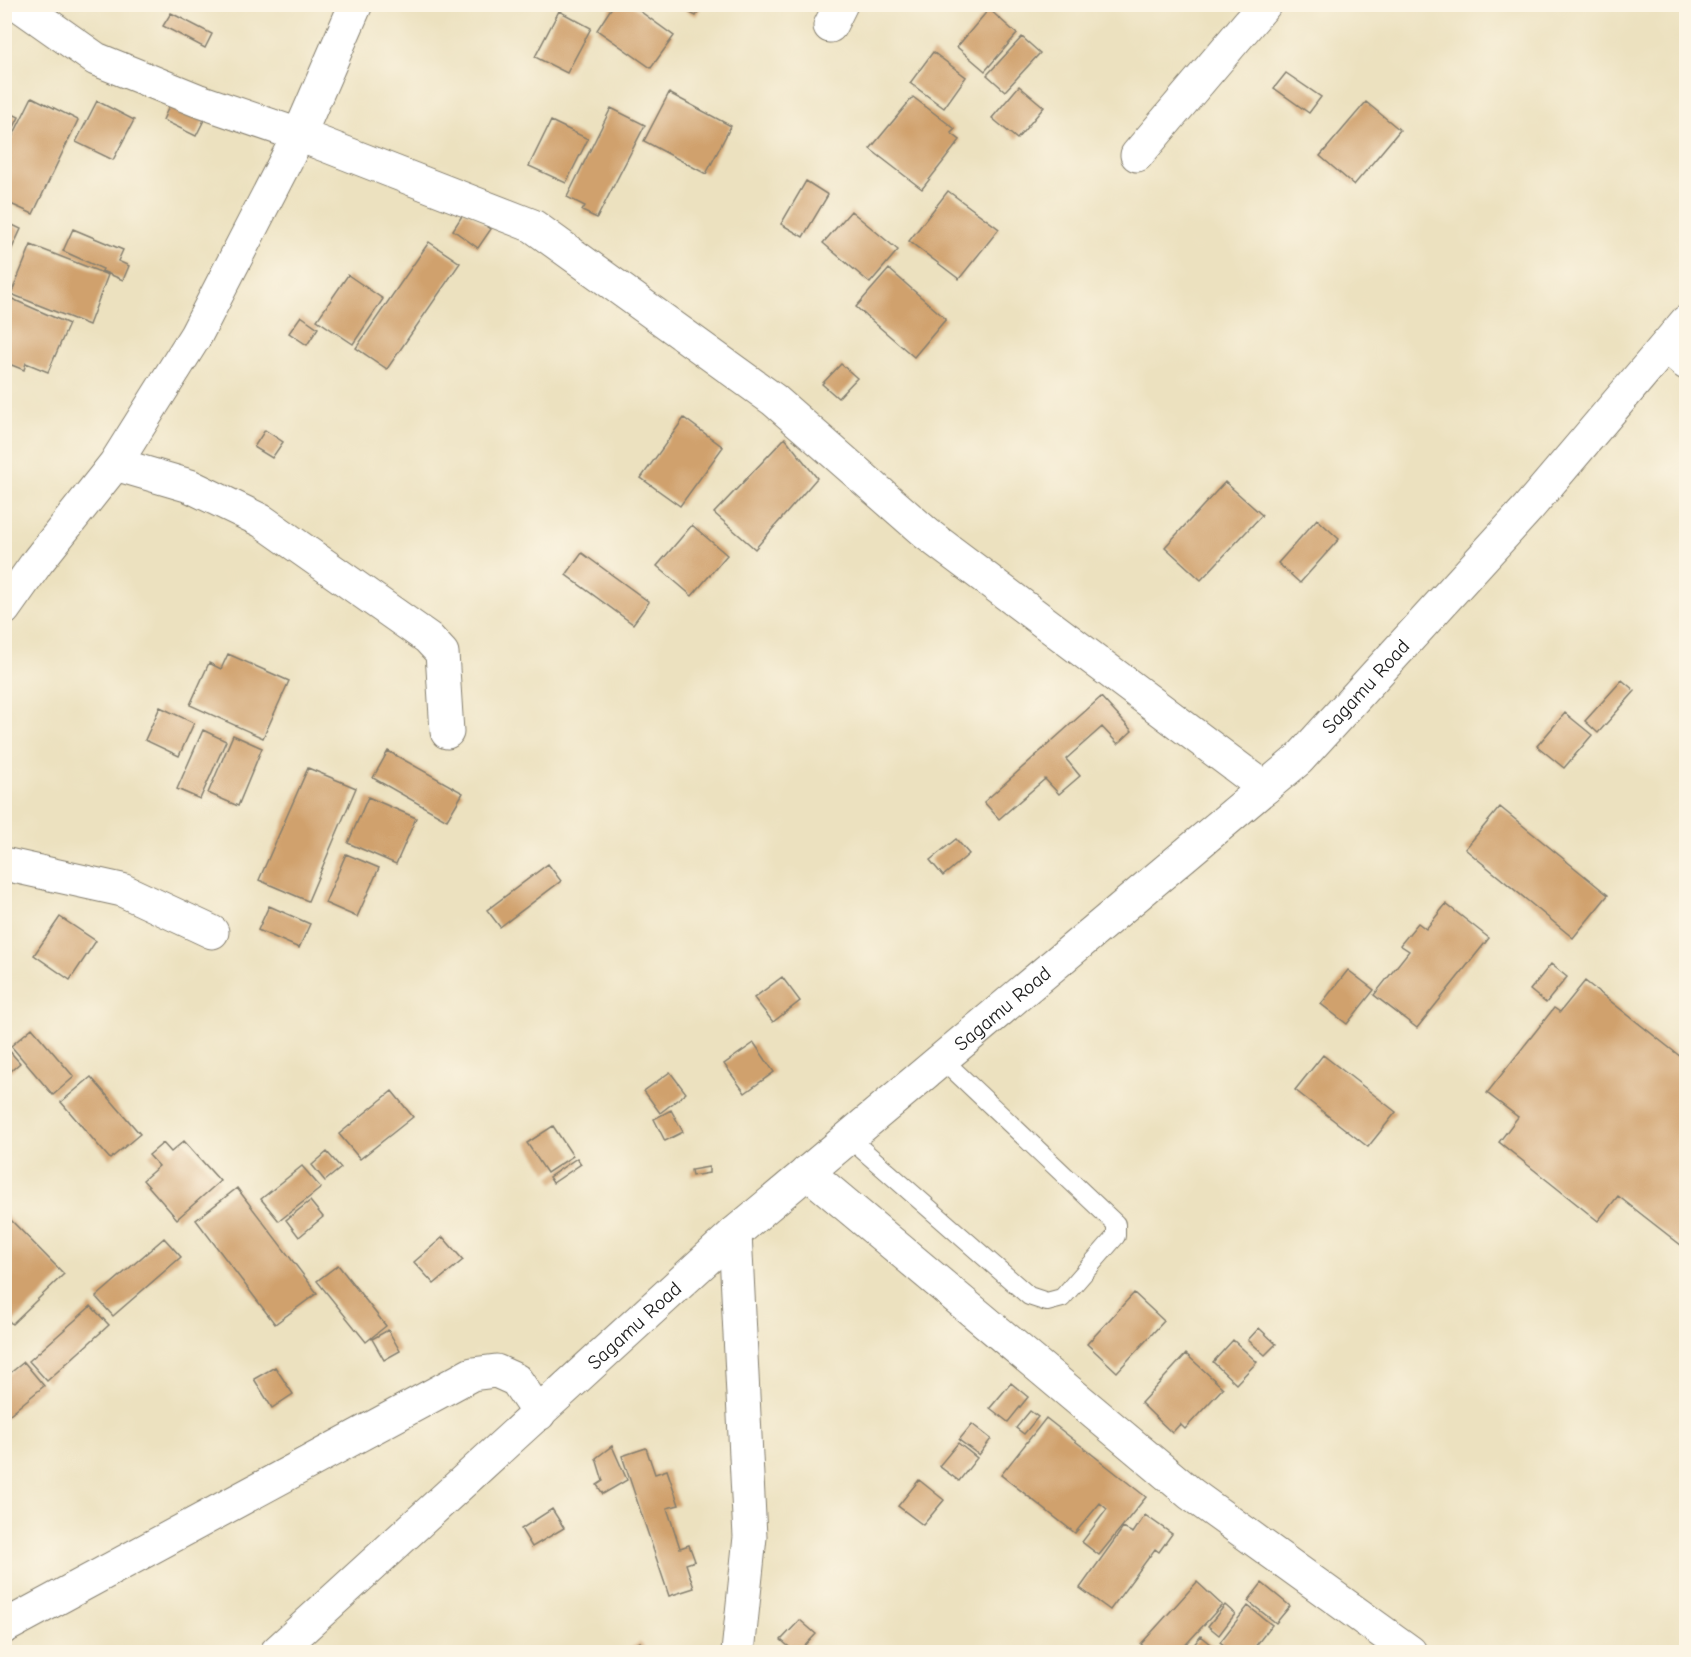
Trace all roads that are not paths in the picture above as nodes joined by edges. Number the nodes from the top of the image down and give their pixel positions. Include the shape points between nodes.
1 (18, 4) edge
2 (356, 4) edge
3 (1265, 4) edge
4 (299, 135) junction
5 (1137, 155) dead end
6 (1680, 344) edge
7 (114, 465) junction
8 (4, 609) edge
9 (447, 732) dead end
10 (1265, 788) junction
11 (4, 864) edge
12 (212, 932) dead end
13 (942, 1059) junction
14 (849, 1138) junction
15 (807, 1172) junction
16 (735, 1233) junction
17 (539, 1413) junction
18 (4, 1627) edge
19 (739, 1652) edge
20 (277, 1653) edge
21 (1410, 1653) edge

1 - 4 main road via 96,59
2 - 4 main road
3 - 5 main road
4 - 7 main road via 196,335
4 - 10 main road via 533,226 774,400 927,534
6 - 10 main road, Sagamu Road via 1299,759
7 - 8 main road
7 - 9 main road via 190,486 262,521 428,638 442,653
10 - 13 main road, Sagamu Road
11 - 12 main road via 122,890
13 - 14 main road, Sagamu Road
13 - 14 lane via 1116,1224 1116,1236 1062,1298 1047,1302 1029,1296
14 - 15 main road, Sagamu Road
15 - 16 main road, Sagamu Road
15 - 21 main road via 1191,1494
16 - 17 main road, Sagamu Road
16 - 19 main road via 750,1537
17 - 18 main road via 516,1380 496,1371 472,1374
17 - 20 main road, Sagamu Road

